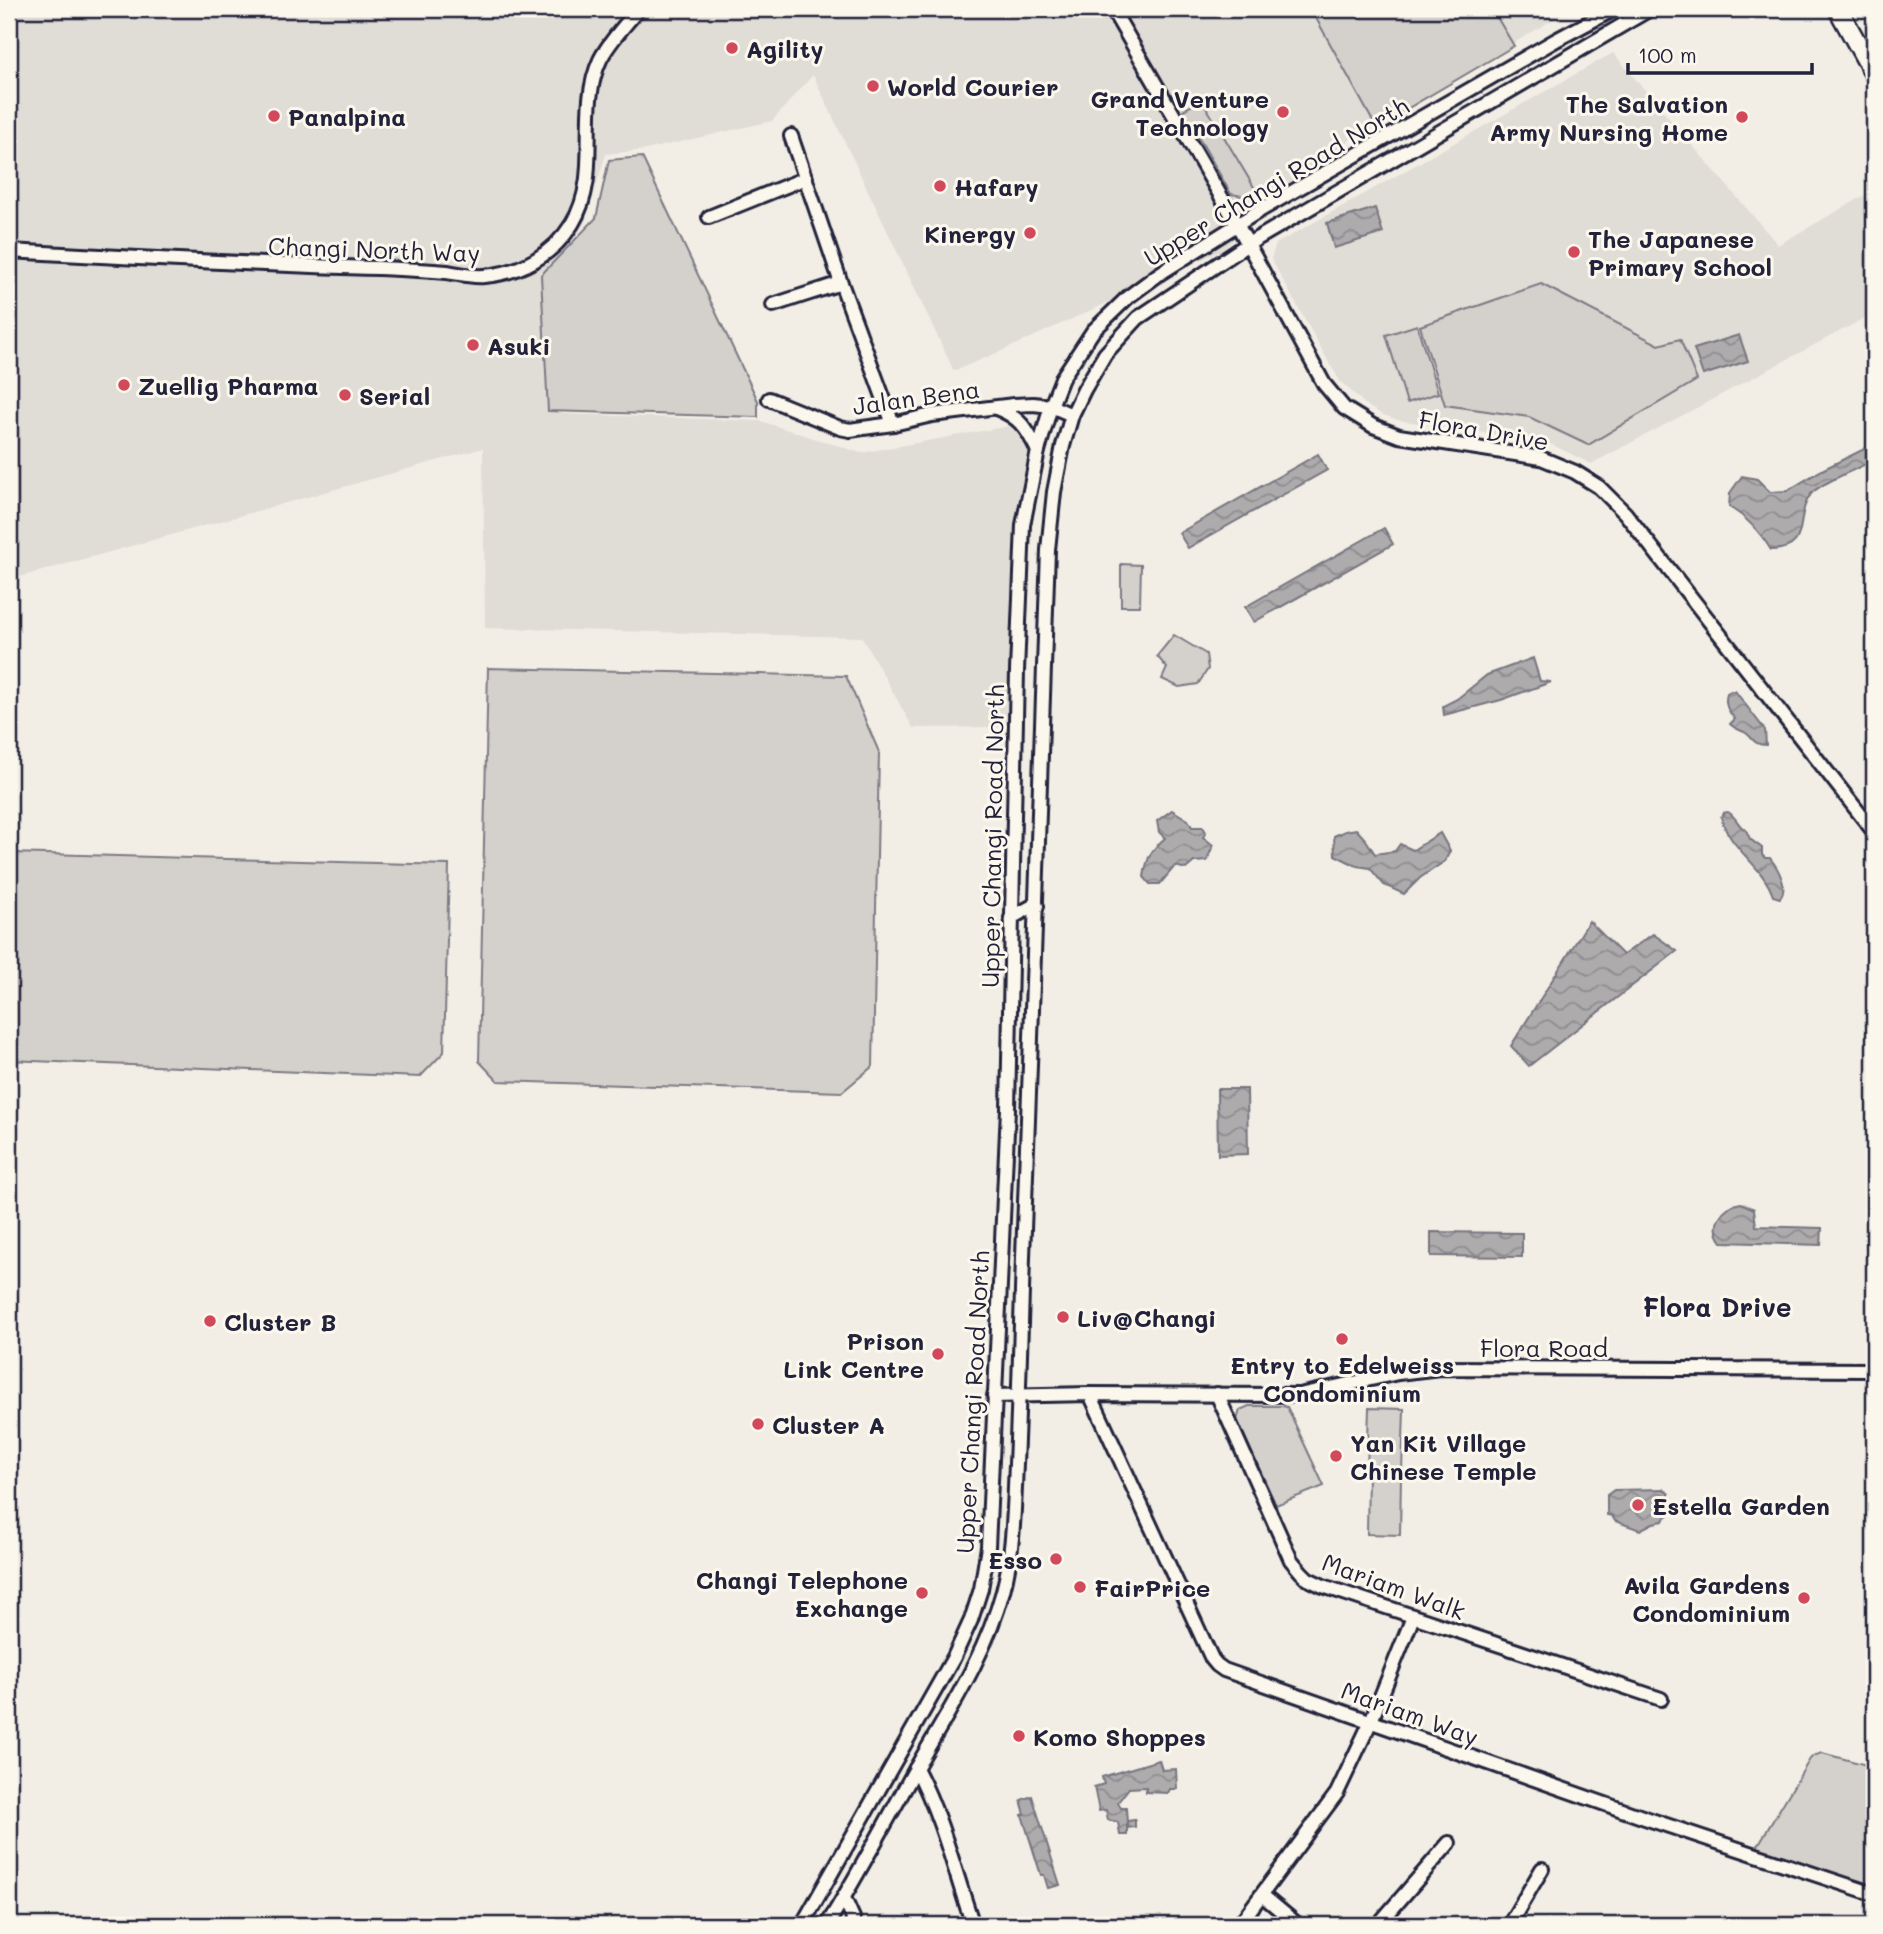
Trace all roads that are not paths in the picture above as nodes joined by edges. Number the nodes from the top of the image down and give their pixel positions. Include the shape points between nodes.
1 (638, 9) edge
2 (1112, 9) edge
3 (1615, 9) edge
4 (1650, 9) edge
5 (1838, 9) edge
6 (1874, 74) edge
7 (791, 136) dead end
8 (806, 178) junction
9 (709, 217) dead end
10 (1237, 223) junction
11 (1248, 244) junction
12 (9, 251) edge
13 (841, 283) junction
14 (774, 305) dead end
15 (769, 399) dead end
16 (1051, 406) junction
17 (995, 407) junction
18 (1072, 415) junction
19 (893, 424) junction
20 (1038, 451) junction
21 (1874, 832) edge
22 (1037, 906) junction
23 (1011, 918) junction
24 (1874, 1370) edge
25 (1090, 1394) junction
26 (1217, 1394) junction
27 (993, 1396) junction
28 (1019, 1397) junction
29 (1413, 1616) junction
30 (1661, 1699) dead end
31 (1371, 1721) junction
32 (916, 1768) junction
33 (1449, 1843) dead end
34 (1542, 1869) dead end
35 (1874, 1894) edge
36 (1262, 1895) junction
37 (844, 1898) junction
38 (802, 1925) edge
39 (827, 1925) edge
40 (852, 1925) edge
41 (973, 1925) edge
42 (1239, 1925) edge
43 (1298, 1925) edge
44 (1378, 1925) edge
45 (1509, 1925) edge

1 - 12 street, Changi North Way via 600,60 590,102 589,169 573,223 539,259 515,269 483,276
2 - 10 street, Flora Drive
3 - 10 street, Upper Changi Road North
4 - 11 street, Upper Changi Road North
5 - 6 highway
7 - 8 street
8 - 9 street
8 - 13 street
10 - 11 street, Flora Drive
10 - 16 street, Upper Changi Road North via 1158,274 1097,327 1062,378
11 - 18 street, Upper Changi Road North via 1138,318 1105,354
11 - 21 street, Flora Drive via 1324,384 1344,408 1399,436 1541,458 1599,487 1625,513
13 - 14 street
13 - 19 street
15 - 19 street, Jalan Bena via 840,428
16 - 17 street, Jalan Bena
16 - 18 street, Jalan Bena
16 - 20 street, Upper Changi Road North
17 - 19 street, Jalan Bena
17 - 20 street via 1026,427
18 - 22 street, Upper Changi Road North via 1054,492 1048,550
20 - 23 street, Upper Changi Road North via 1023,525
22 - 23 street
22 - 28 street, Upper Changi Road North
23 - 27 street, Upper Changi Road North
24 - 26 street, Flora Road via 1440,1368 1299,1395
25 - 26 street
25 - 28 street
25 - 31 street, Mariam Way via 1217,1665
26 - 29 street, Mariam Walk via 1301,1572 1323,1586
27 - 28 street
27 - 38 street, Upper Changi Road North via 988,1547 971,1620 901,1754
28 - 32 street, Upper Changi Road North via 1014,1510 1004,1588 965,1684
29 - 30 street, Mariam Walk
29 - 31 street
31 - 35 street, Mariam Way
31 - 36 street via 1337,1793
32 - 37 street, Upper Changi Road North
32 - 41 street
33 - 44 street
34 - 45 street
36 - 42 street
36 - 43 street
37 - 39 street, Upper Changi Road North
37 - 40 street

